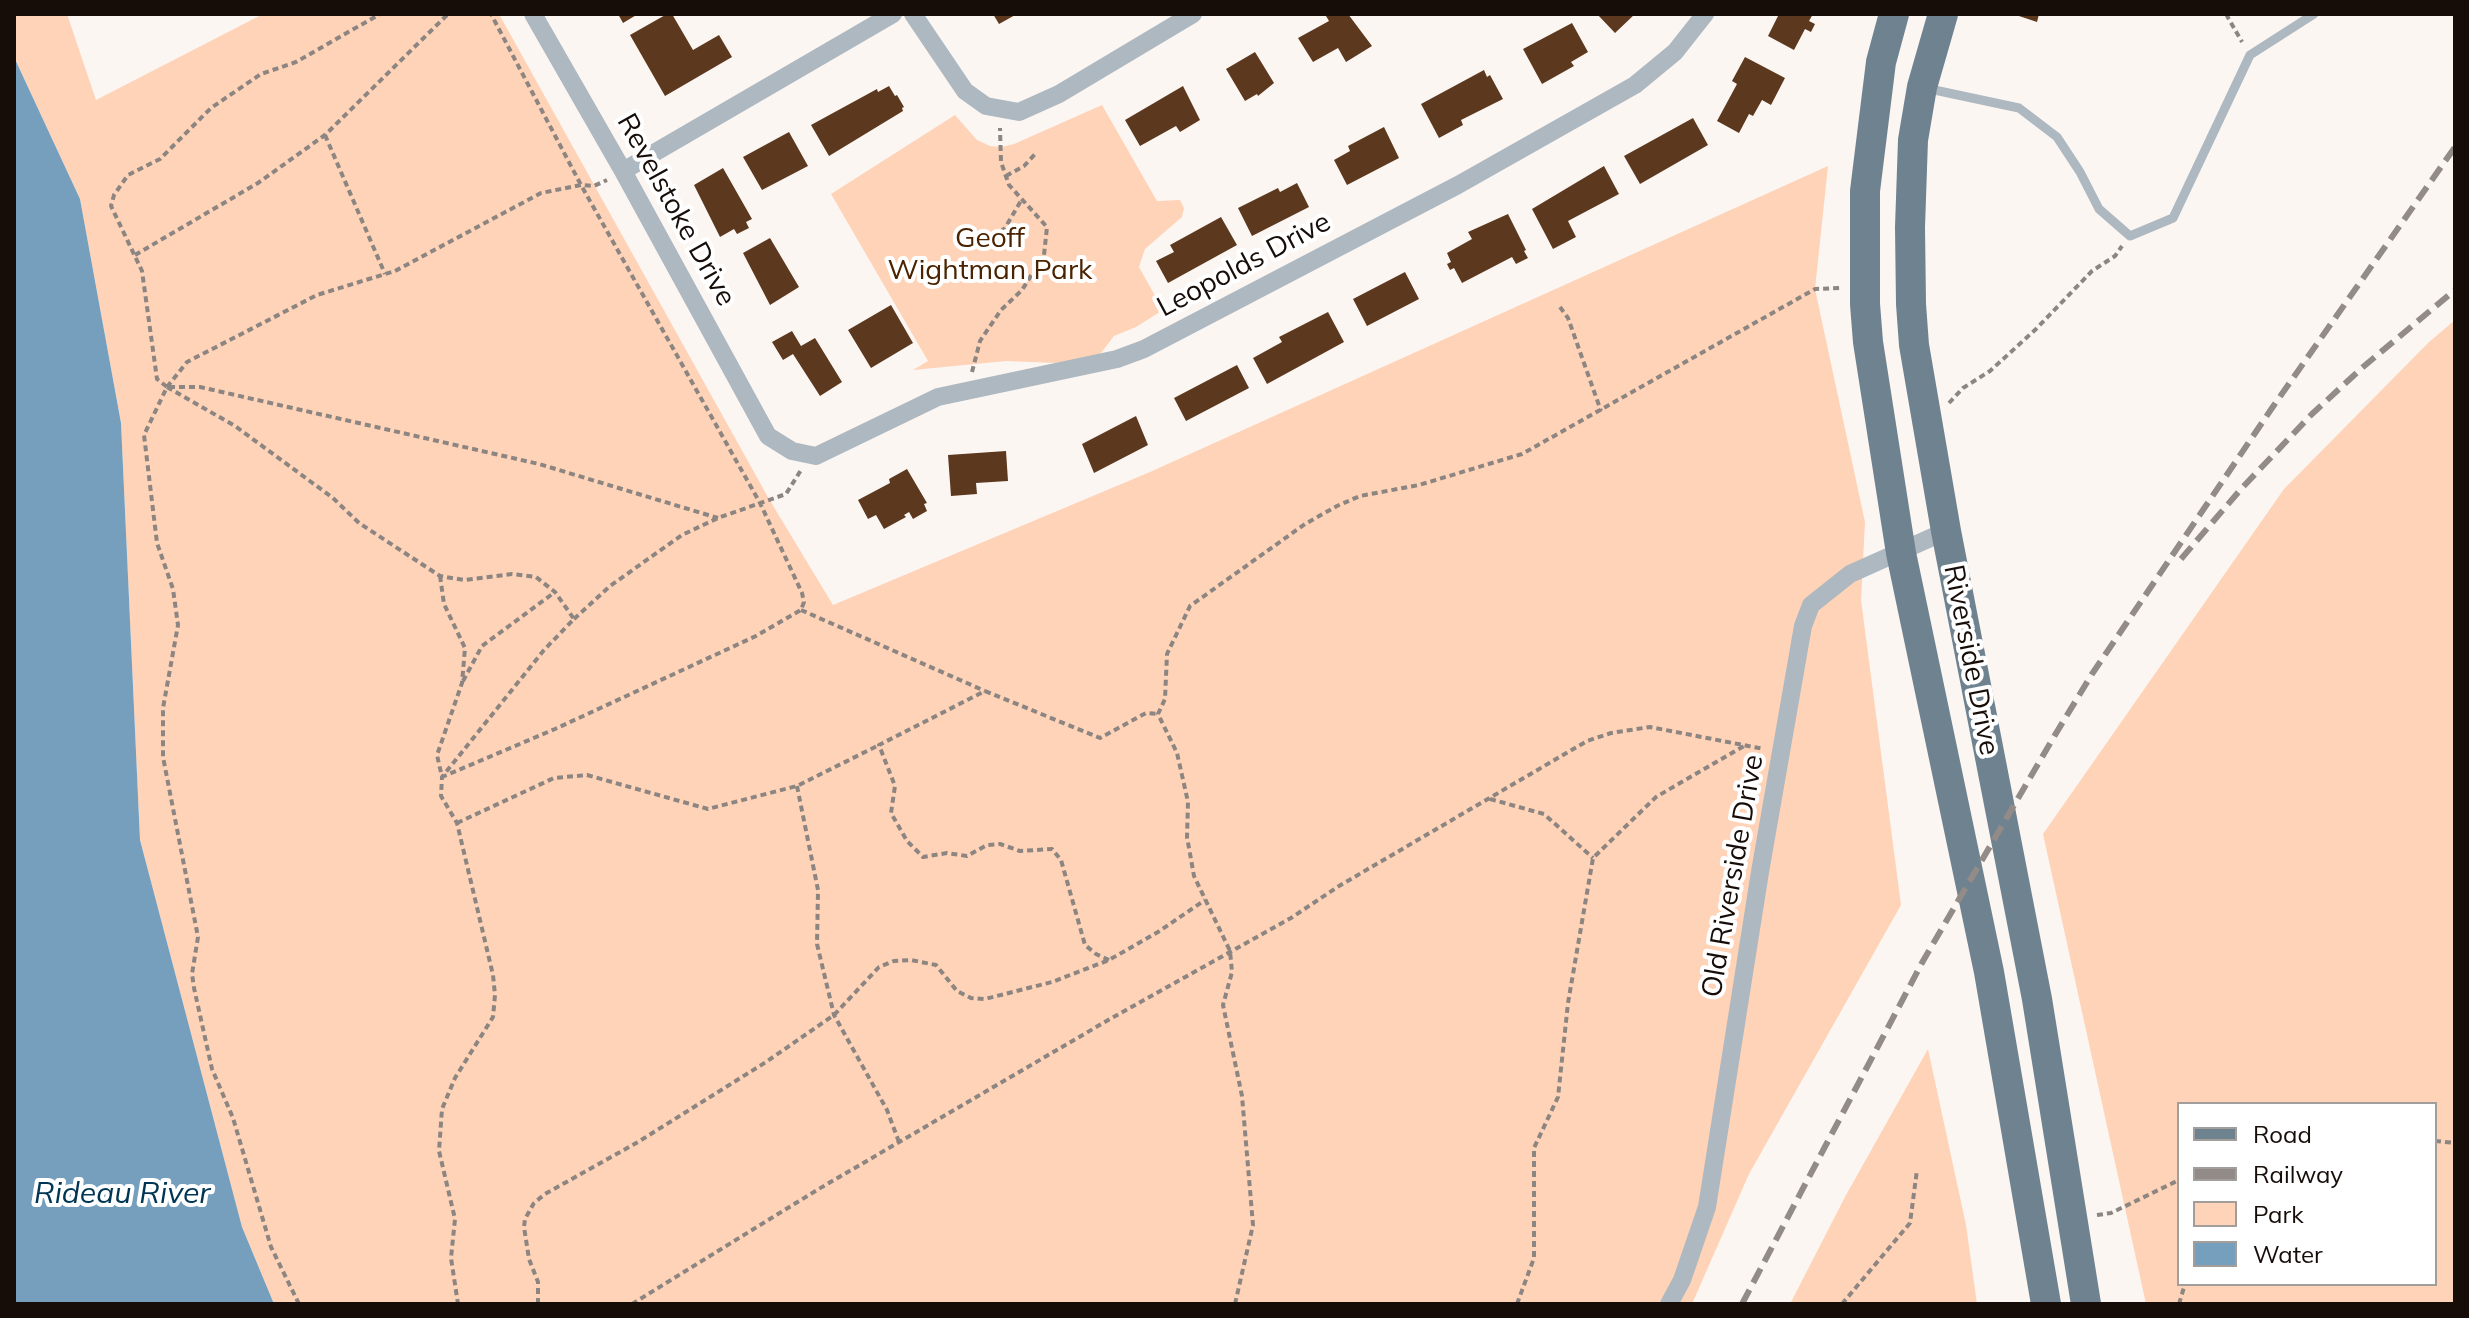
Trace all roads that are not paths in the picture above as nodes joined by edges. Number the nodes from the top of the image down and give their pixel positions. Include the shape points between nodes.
1 (533, 14) edge
2 (893, 14) edge
3 (913, 14) edge
4 (1193, 14) edge
5 (1705, 14) edge
6 (1894, 14) edge
7 (1943, 14) edge
8 (2314, 14) edge
9 (1922, 87) junction
10 (623, 171) junction
11 (809, 456) joint
12 (1946, 531) junction
13 (1901, 553) junction
14 (1669, 1304) edge
15 (2046, 1304) edge
16 (2086, 1304) edge

1 - 10 street, Revelstoke Drive
2 - 10 street
3 - 4 street via 965,91 986,106 1019,112
5 - 11 street, Leopolds Drive via 1675,52 1635,85 1458,185 1144,349 924,402 825,454
6 - 13 main road, Riverside Drive via 1881,62 1865,191 1865,290 1872,373
7 - 9 main road, Riverside Drive
8 - 9 lane via 2250,55 2173,218 2130,236 2099,209 2057,137 2019,108
9 - 12 main road, Riverside Drive via 1910,188 1911,304
10 - 11 street, Revelstoke Drive via 767,434
12 - 13 street, Old Riverside Drive
12 - 16 main road, Riverside Drive via 2037,999
13 - 14 street, Old Riverside Drive via 1850,574 1811,605 1803,626 1707,1207
13 - 15 main road, Riverside Drive via 1989,972

